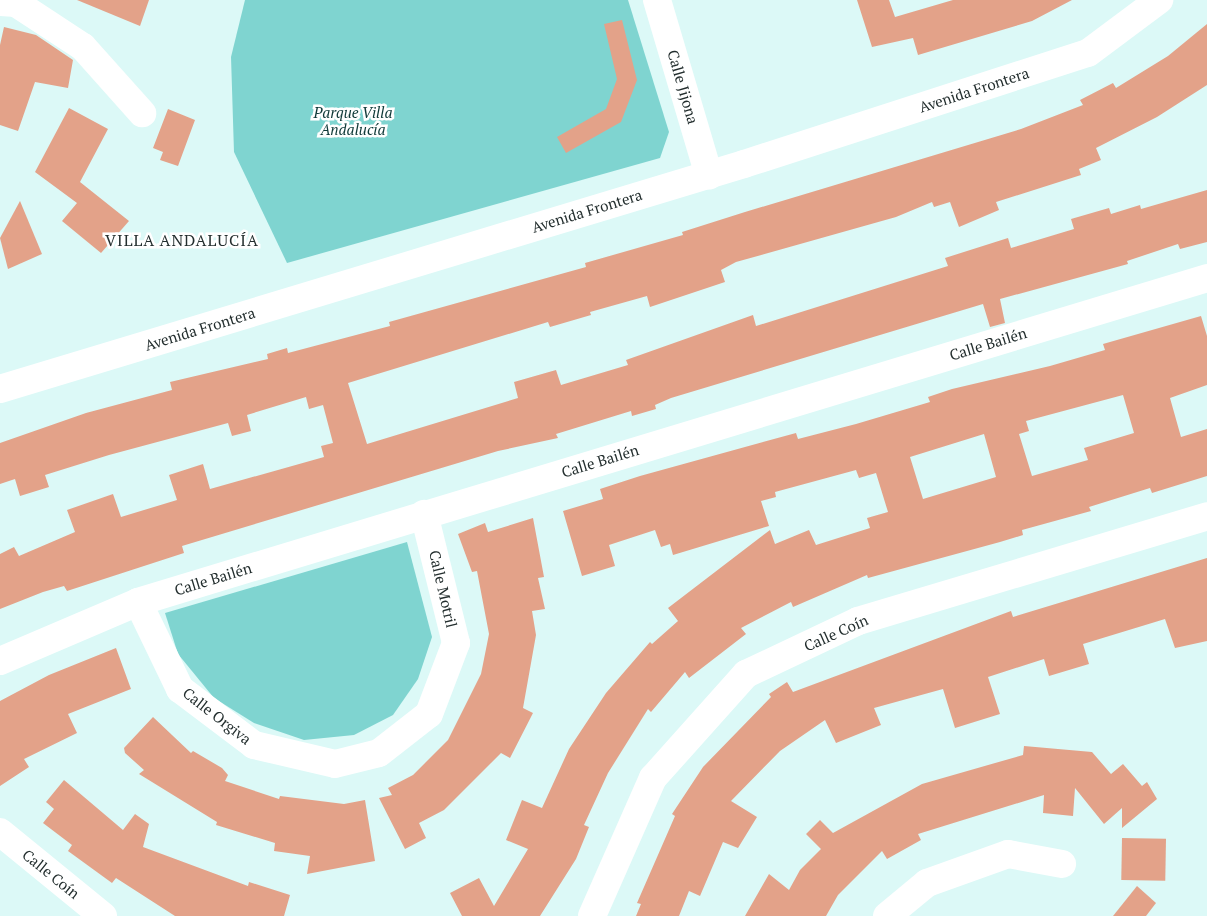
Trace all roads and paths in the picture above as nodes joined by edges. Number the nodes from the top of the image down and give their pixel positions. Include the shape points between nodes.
1 (657, 0) edge
2 (1159, 0) edge
3 (0, 2) edge
4 (142, 113) dead end
5 (709, 175) junction
6 (1207, 278) edge
7 (0, 389) edge
8 (424, 514) junction
9 (1207, 516) edge
10 (138, 602) junction
11 (0, 661) edge
12 (288, 753) joint
13 (0, 832) edge
14 (1062, 864) dead end
15 (103, 916) edge
16 (592, 916) edge
17 (887, 916) edge

1 - 5 street, Calle Jijona
2 - 5 street, Avenida Frontera via 1088,53
3 - 4 street via 16,3 84,47
5 - 7 street, Avenida Frontera
6 - 8 street, Calle Bailén
8 - 10 street, Calle Bailén
8 - 12 street, Calle Motril via 456,643 429,714 379,753 335,764
9 - 16 street, Calle Coín via 858,621 746,674 653,778
10 - 11 street, Calle Bailén
10 - 12 street, Calle Orgiva via 180,689 254,745
13 - 15 street, Calle Coín
14 - 17 street via 1008,854 927,883

